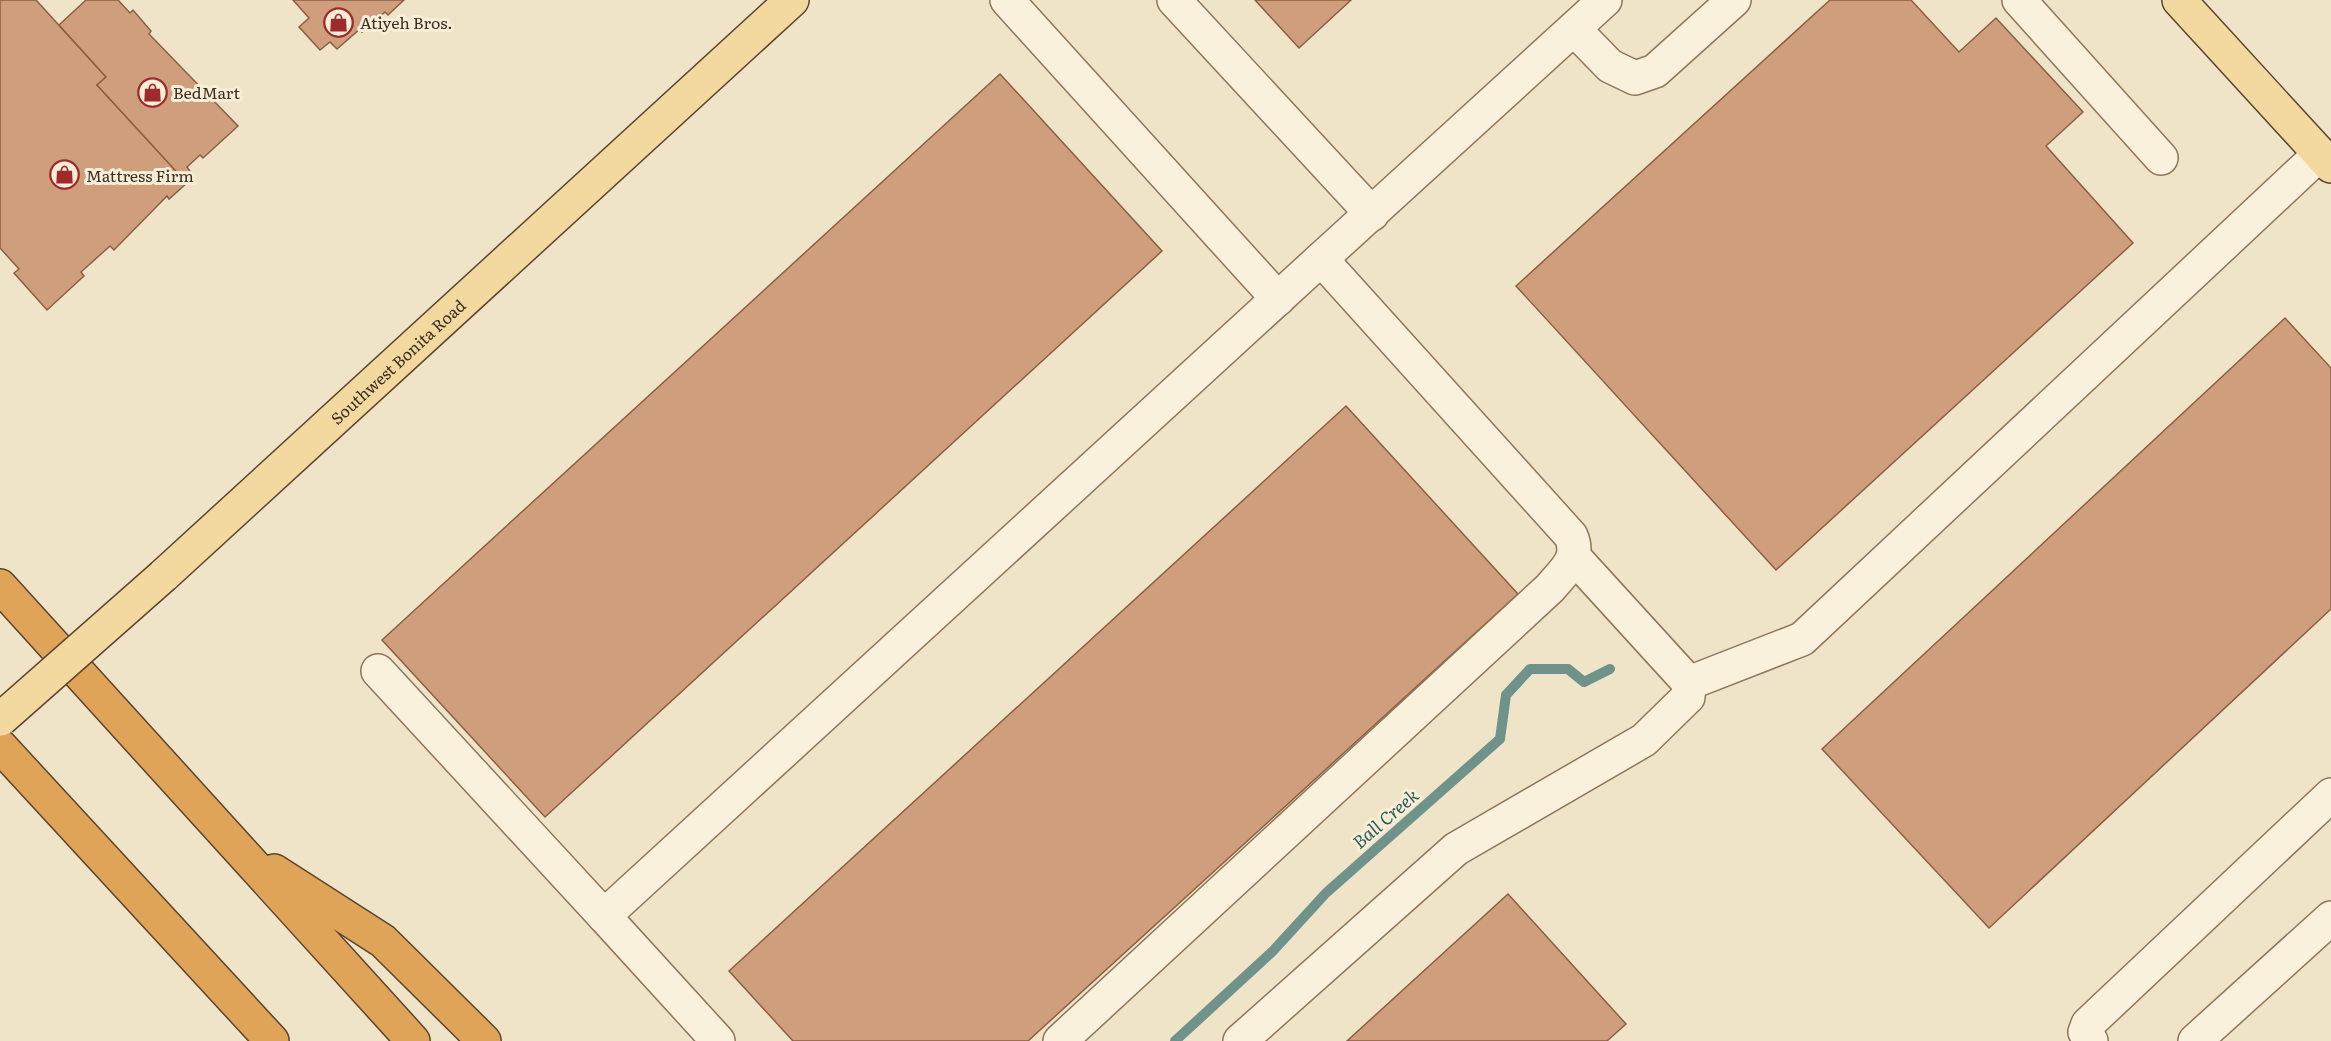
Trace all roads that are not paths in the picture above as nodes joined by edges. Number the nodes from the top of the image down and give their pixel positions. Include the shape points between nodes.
1 (792, 0) edge
2 (1007, 0) edge
3 (1174, 0) edge
4 (1605, 0) edge
5 (1734, 0) edge
6 (2019, 0) edge
7 (2179, 0) edge
8 (1574, 29) junction
9 (2161, 158) dead end
10 (2325, 160) edge
11 (1372, 214) junction
12 (1321, 259) junction
13 (1278, 299) junction
14 (1575, 558) junction
15 (0, 586) edge
16 (378, 671) dead end
17 (1689, 683) junction
18 (0, 720) edge
19 (0, 746) edge
20 (2331, 795) edge
21 (237, 848) junction
22 (604, 916) junction
23 (2331, 918) edge
24 (272, 1041) edge
25 (413, 1041) edge
26 (484, 1041) edge
27 (718, 1041) edge
28 (1060, 1041) edge
29 (1240, 1041) edge
30 (2091, 1041) edge
31 (2195, 1041) edge

1 - 18 main road, Southwest Bonita Road, bridge via 163,576
2 - 13 lane
3 - 11 lane
4 - 8 lane
5 - 8 lane via 1655,71 1635,78 1610,66
6 - 9 lane
7 - 10 main road
8 - 11 lane
10 - 17 lane via 1802,639
11 - 12 lane
12 - 13 lane
12 - 14 lane via 1571,536
13 - 22 lane
14 - 17 lane
14 - 28 lane via 1550,588
15 - 21 highway
16 - 22 lane
17 - 29 lane via 1688,697 1644,740 1456,849
19 - 24 highway
20 - 30 lane via 2088,1024 2085,1032
21 - 25 highway
21 - 26 highway via 383,941
22 - 27 lane
23 - 31 lane

